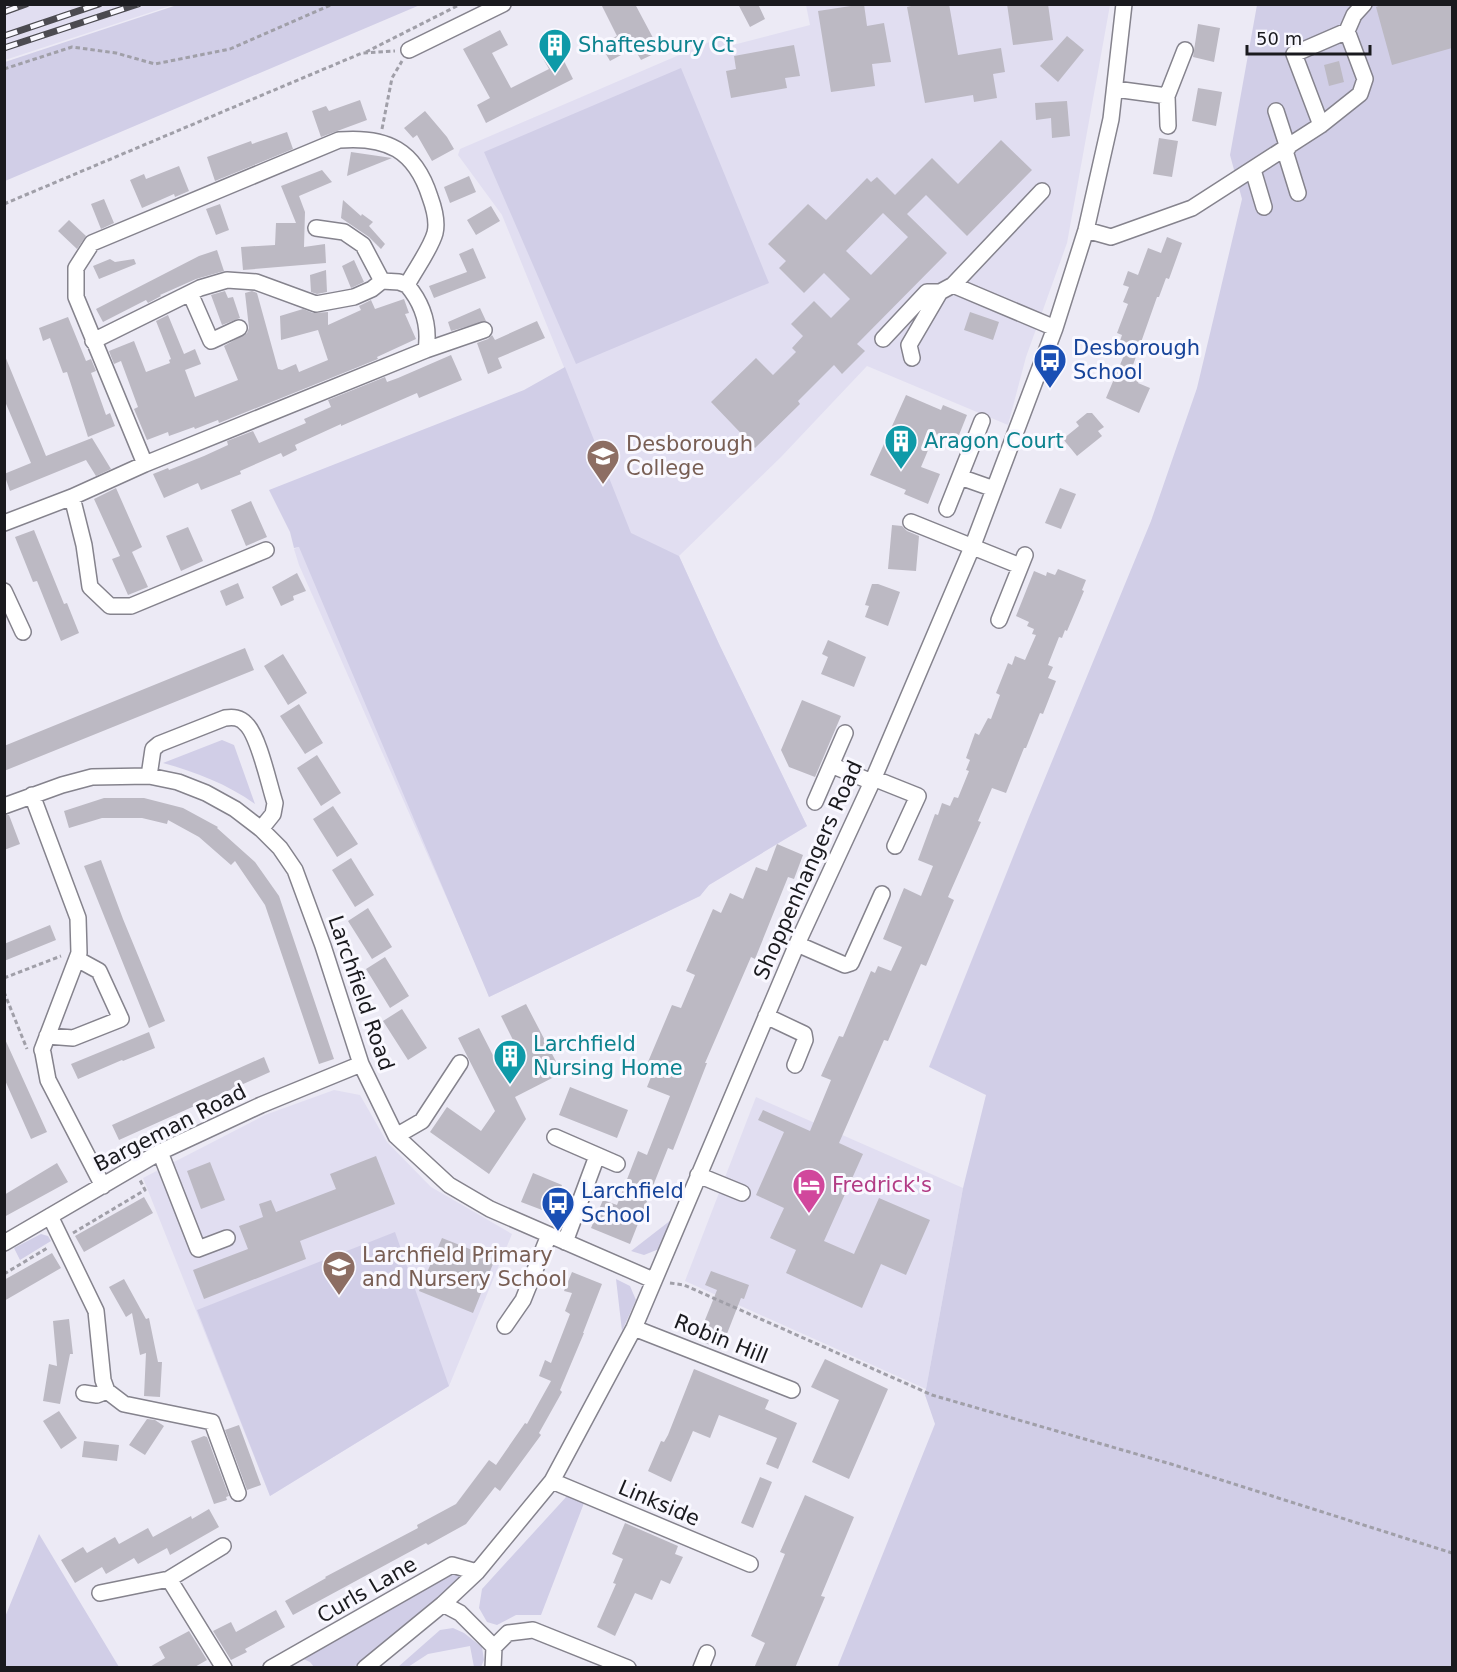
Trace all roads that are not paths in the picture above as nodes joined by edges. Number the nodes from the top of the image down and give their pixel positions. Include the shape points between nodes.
1 (503, 4) edge
2 (1124, 4) edge
3 (1364, 4) edge
4 (1347, 31) junction
5 (409, 50) road end
6 (1185, 50) dead end
7 (1114, 89) junction
8 (1167, 96) junction
9 (1276, 111) dead end
10 (1321, 125) junction
11 (1168, 126) dead end
12 (1286, 150) junction
13 (1253, 170) junction
14 (1042, 191) dead end
15 (1298, 193) dead end
16 (1264, 207) dead end
17 (316, 228) dead end
18 (1086, 230) junction
19 (382, 281) junction
20 (407, 285) junction
21 (946, 288) junction
22 (190, 293) junction
23 (239, 328) dead end
24 (1055, 328) junction
25 (484, 330) dead end
26 (883, 339) dead end
27 (93, 341) junction
28 (426, 350) junction
29 (912, 358) dead end
30 (982, 421) dead end
31 (144, 464) junction
32 (960, 477) junction
33 (994, 489) junction
34 (72, 497) junction
35 (947, 509) dead end
36 (5, 522) edge
37 (911, 522) dead end
38 (973, 545) junction
39 (266, 550) dead end
40 (4, 591) edge
41 (999, 620) dead end
42 (23, 632) dead end
43 (845, 733) dead end
44 (831, 765) junction
45 (149, 776) junction
46 (873, 780) junction
47 (32, 795) junction
48 (815, 802) dead end
49 (4, 806) edge
50 (261, 829) junction
51 (895, 846) dead end
52 (882, 894) dead end
53 (796, 944) junction
54 (78, 954) junction
55 (766, 1016) junction
56 (47, 1036) junction
57 (460, 1062) dead end
58 (361, 1064) junction
59 (795, 1065) dead end
60 (396, 1136) junction
61 (555, 1137) dead end
62 (160, 1152) junction
63 (597, 1156) junction
64 (617, 1164) dead end
65 (698, 1175) junction
66 (103, 1186) junction
67 (742, 1193) dead end
68 (50, 1216) junction
69 (549, 1235) junction
70 (227, 1238) dead end
71 (565, 1242) junction
72 (4, 1244) edge
73 (653, 1280) junction
74 (505, 1326) dead end
75 (634, 1328) junction
76 (792, 1390) dead end
77 (107, 1391) junction
78 (84, 1393) dead end
79 (552, 1481) junction
80 (238, 1492) dead end
81 (223, 1546) dead end
82 (750, 1564) dead end
83 (477, 1572) junction
84 (169, 1579) junction
85 (100, 1593) dead end
86 (443, 1604) junction
87 (494, 1647) junction
88 (707, 1653) dead end
89 (281, 1666) edge
90 (224, 1668) edge
91 (365, 1668) edge
92 (493, 1668) edge
93 (628, 1668) edge
94 (701, 1668) edge

1 - 5 street
2 - 7 street, Shoppenhangers Road
3 - 4 street
4 - 10 street via 1365,79 1360,94
4 - 10 street via 1294,54
6 - 8 street
7 - 8 street
7 - 18 street, Shoppenhangers Road
8 - 11 street
9 - 12 street
10 - 12 street
12 - 13 street
12 - 15 street
13 - 16 street
13 - 18 street via 1192,208 1111,237
14 - 21 street
17 - 19 street via 344,232 363,245
18 - 24 street, Shoppenhangers Road
19 - 20 street
19 - 22 street via 354,297 316,304 256,282 227,280
20 - 27 street via 435,232 435,215 426,186 414,163 396,148 356,138 339,140 92,243 76,268 76,297
20 - 28 street via 425,315
21 - 24 street
21 - 26 street via 927,292
21 - 29 street via 909,345
22 - 23 street via 211,341
22 - 27 street
24 - 33 street, Shoppenhangers Road
25 - 28 street
27 - 31 street
28 - 31 street
30 - 32 street
31 - 34 street
32 - 33 street
32 - 35 street
33 - 38 street, Shoppenhangers Road
34 - 36 street
34 - 39 street via 90,587 110,606 131,606
37 - 38 street
38 - 41 street via 1023,560
38 - 46 street, Shoppenhangers Road
40 - 42 street
43 - 44 street
44 - 46 street
44 - 48 street
45 - 47 street, Larchfield Road via 92,777
45 - 50 street, Larchfield Road via 206,793
45 - 50 street via 153,749 159,744 225,718 241,719 253,732 275,803 273,814
46 - 51 street via 918,796
46 - 53 street, Shoppenhangers Road
47 - 49 street, Larchfield Road
47 - 54 street via 78,918
50 - 58 street, Larchfield Road via 295,870
52 - 53 street via 851,963 845,965
53 - 55 street, Shoppenhangers Road
54 - 56 street
54 - 56 street via 99,971 121,1019 73,1038
55 - 59 street via 806,1036
55 - 65 street, Shoppenhangers Road
56 - 66 street via 42,1050 48,1080
57 - 60 street via 422,1121
58 - 60 street, Larchfield Road
58 - 62 street, Bargeman Road
60 - 69 street, Larchfield Road via 449,1185 490,1209
61 - 63 street
62 - 66 street, Bargeman Road
62 - 70 street via 198,1249
63 - 64 street
63 - 71 street
65 - 67 street
65 - 73 street, Shoppenhangers Road
66 - 68 street, Bargeman Road
68 - 72 street, Bargeman Road
68 - 77 street via 96,1311
69 - 71 street, Larchfield Road
69 - 74 street via 529,1288
71 - 73 street, Larchfield Road
73 - 75 street, Shoppenhangers Road
75 - 76 street, Robin Hill
75 - 79 street, Shoppenhangers Road
77 - 78 street via 97,1395
77 - 80 street via 124,1404 212,1422
79 - 82 street, Linkside
79 - 83 street, Shoppenhangers Road
81 - 84 street
83 - 86 street, Shoppenhangers Road
83 - 89 street, Curls Lane via 452,1565
84 - 85 street
84 - 90 street
86 - 87 street via 460,1613
86 - 91 street, Shoppenhangers Road
87 - 92 street
87 - 93 street via 508,1633 533,1630
88 - 94 street

